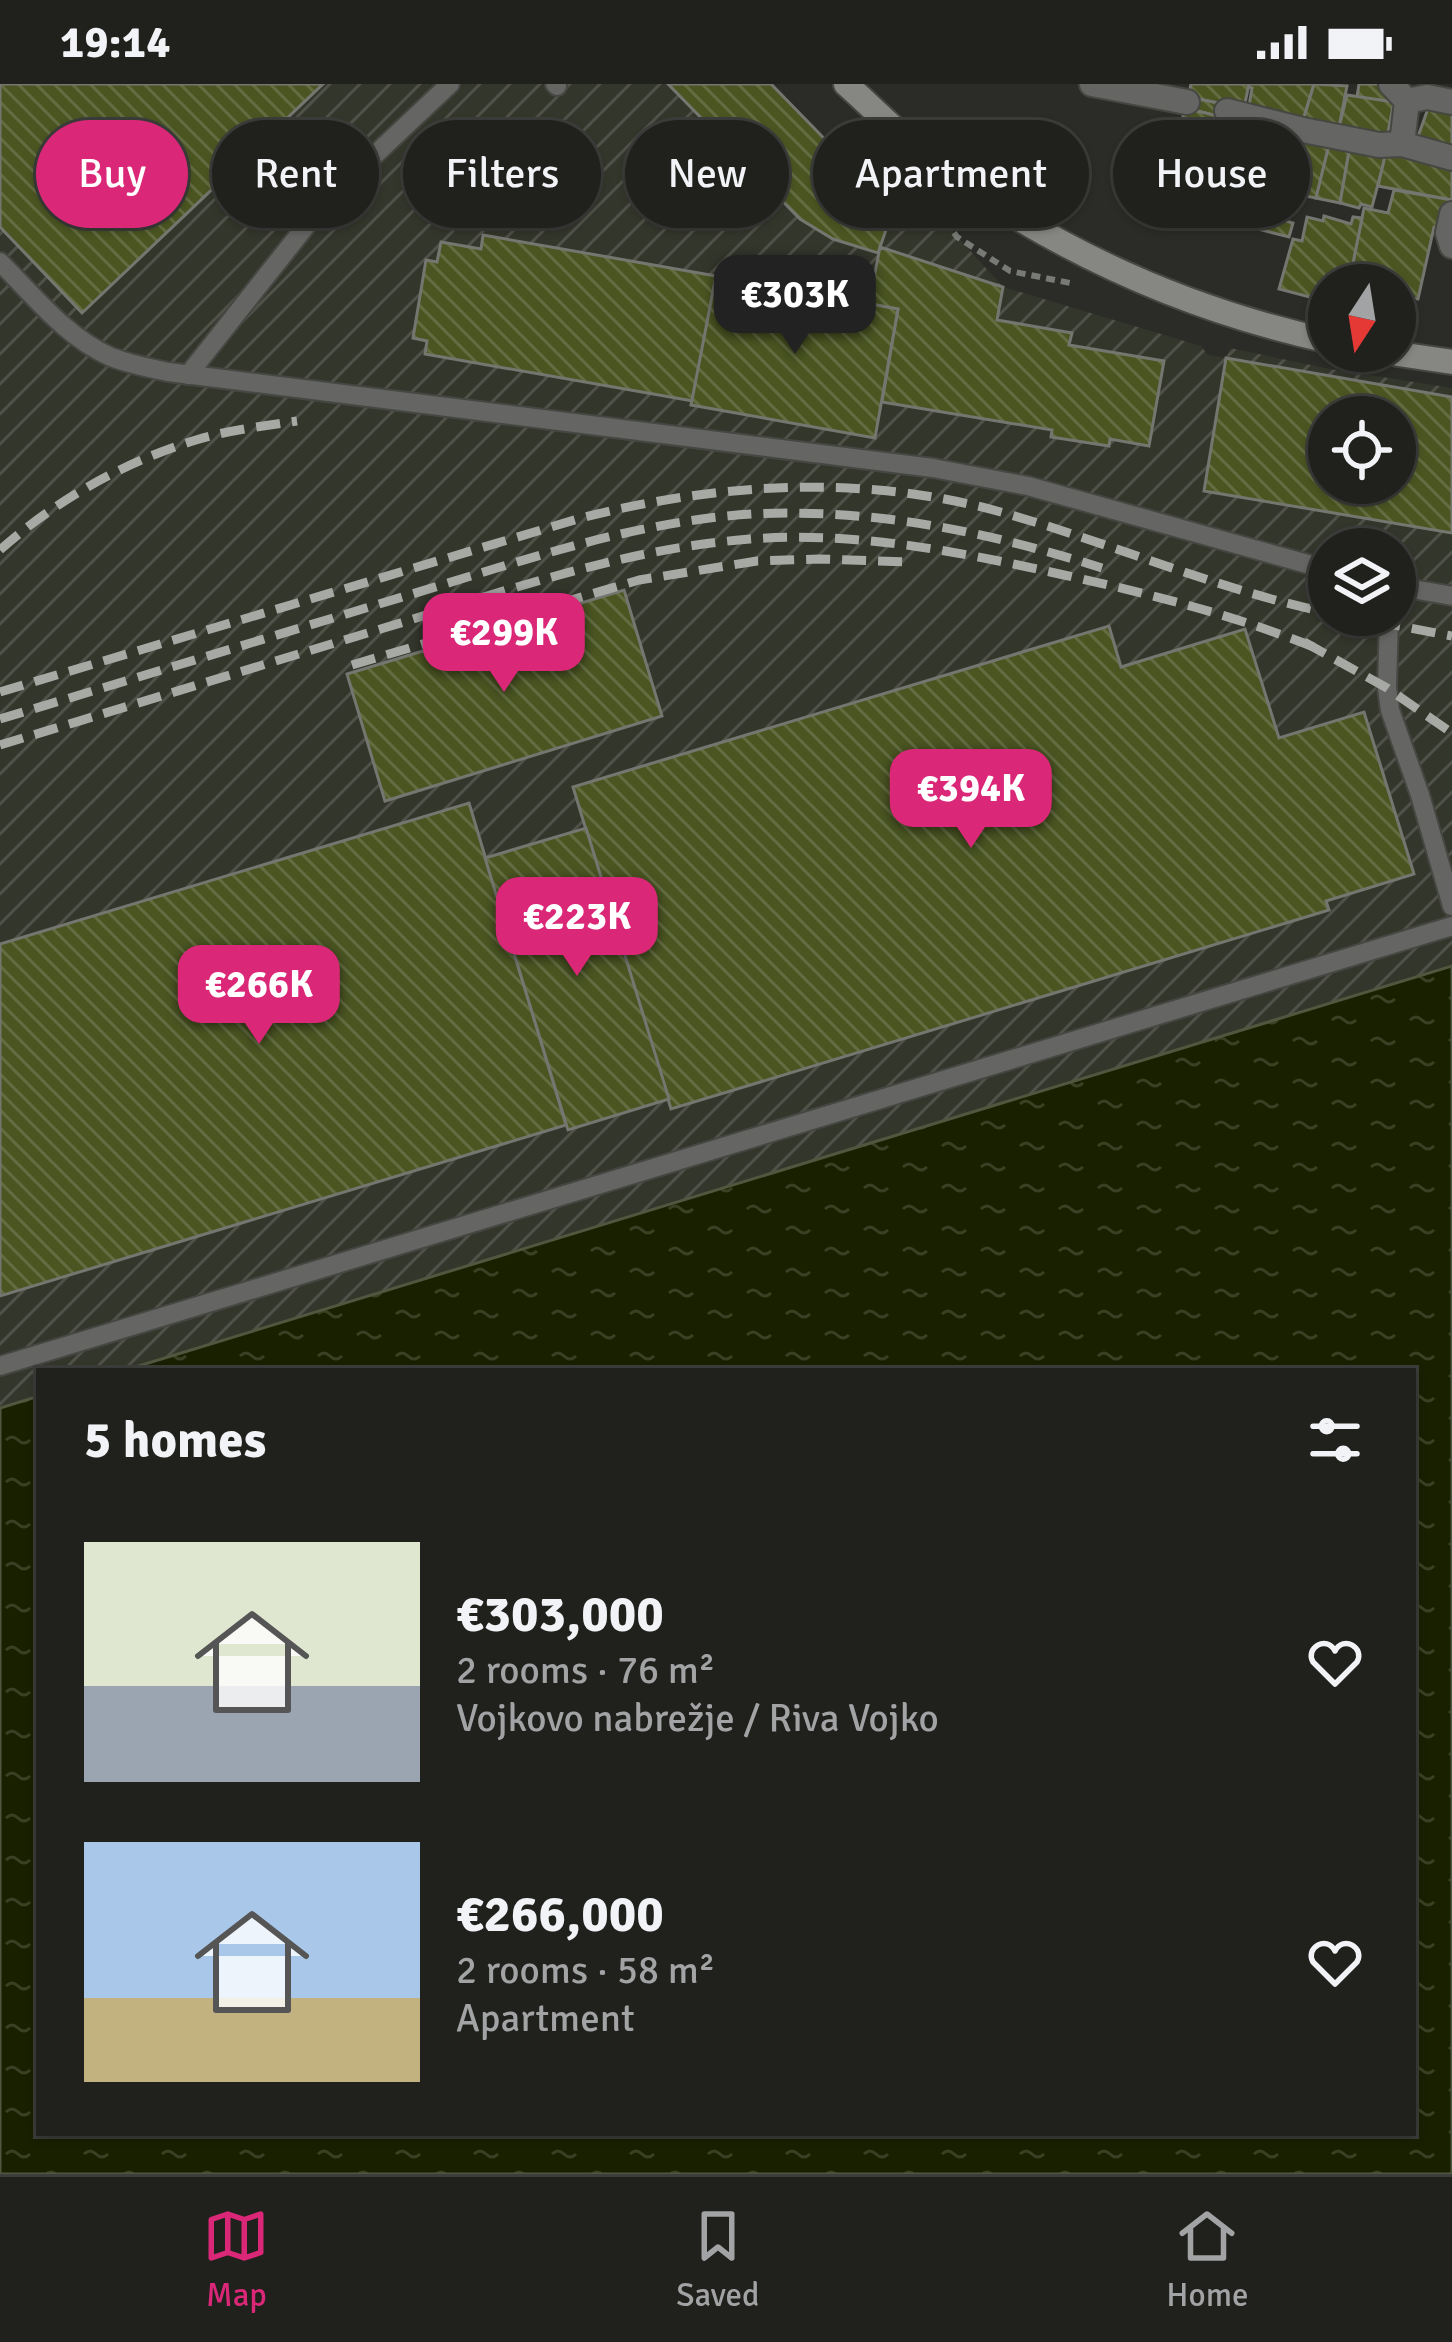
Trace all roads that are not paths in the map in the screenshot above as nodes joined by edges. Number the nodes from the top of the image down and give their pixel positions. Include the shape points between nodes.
1 (450, 84) edge
2 (846, 84) edge
3 (1092, 84) edge
4 (1399, 92) edge
5 (1187, 102) dead end
6 (1452, 102) edge
7 (1227, 111) dead end
8 (1402, 144) junction
9 (1452, 158) edge
10 (1452, 214) edge
11 (1452, 246) edge
12 (0, 262) edge
13 (1308, 336) edge
14 (1416, 357) edge
15 (1452, 362) edge
16 (188, 375) junction
17 (1308, 564) edge
18 (1416, 590) edge
19 (1452, 596) edge
20 (1389, 636) edge
21 (1452, 906) edge
22 (1452, 926) edge
23 (0, 1366) edge

1 - 16 lane via 313,218
2 - 13 street via 926,155 1048,237 1171,293
3 - 5 street
4 - 6 street
4 - 8 street
7 - 8 street
8 - 9 street
10 - 11 street
12 - 16 lane via 88,345
14 - 15 street
16 - 17 lane via 933,468
18 - 19 lane
20 - 21 lane via 1390,710
22 - 23 lane

